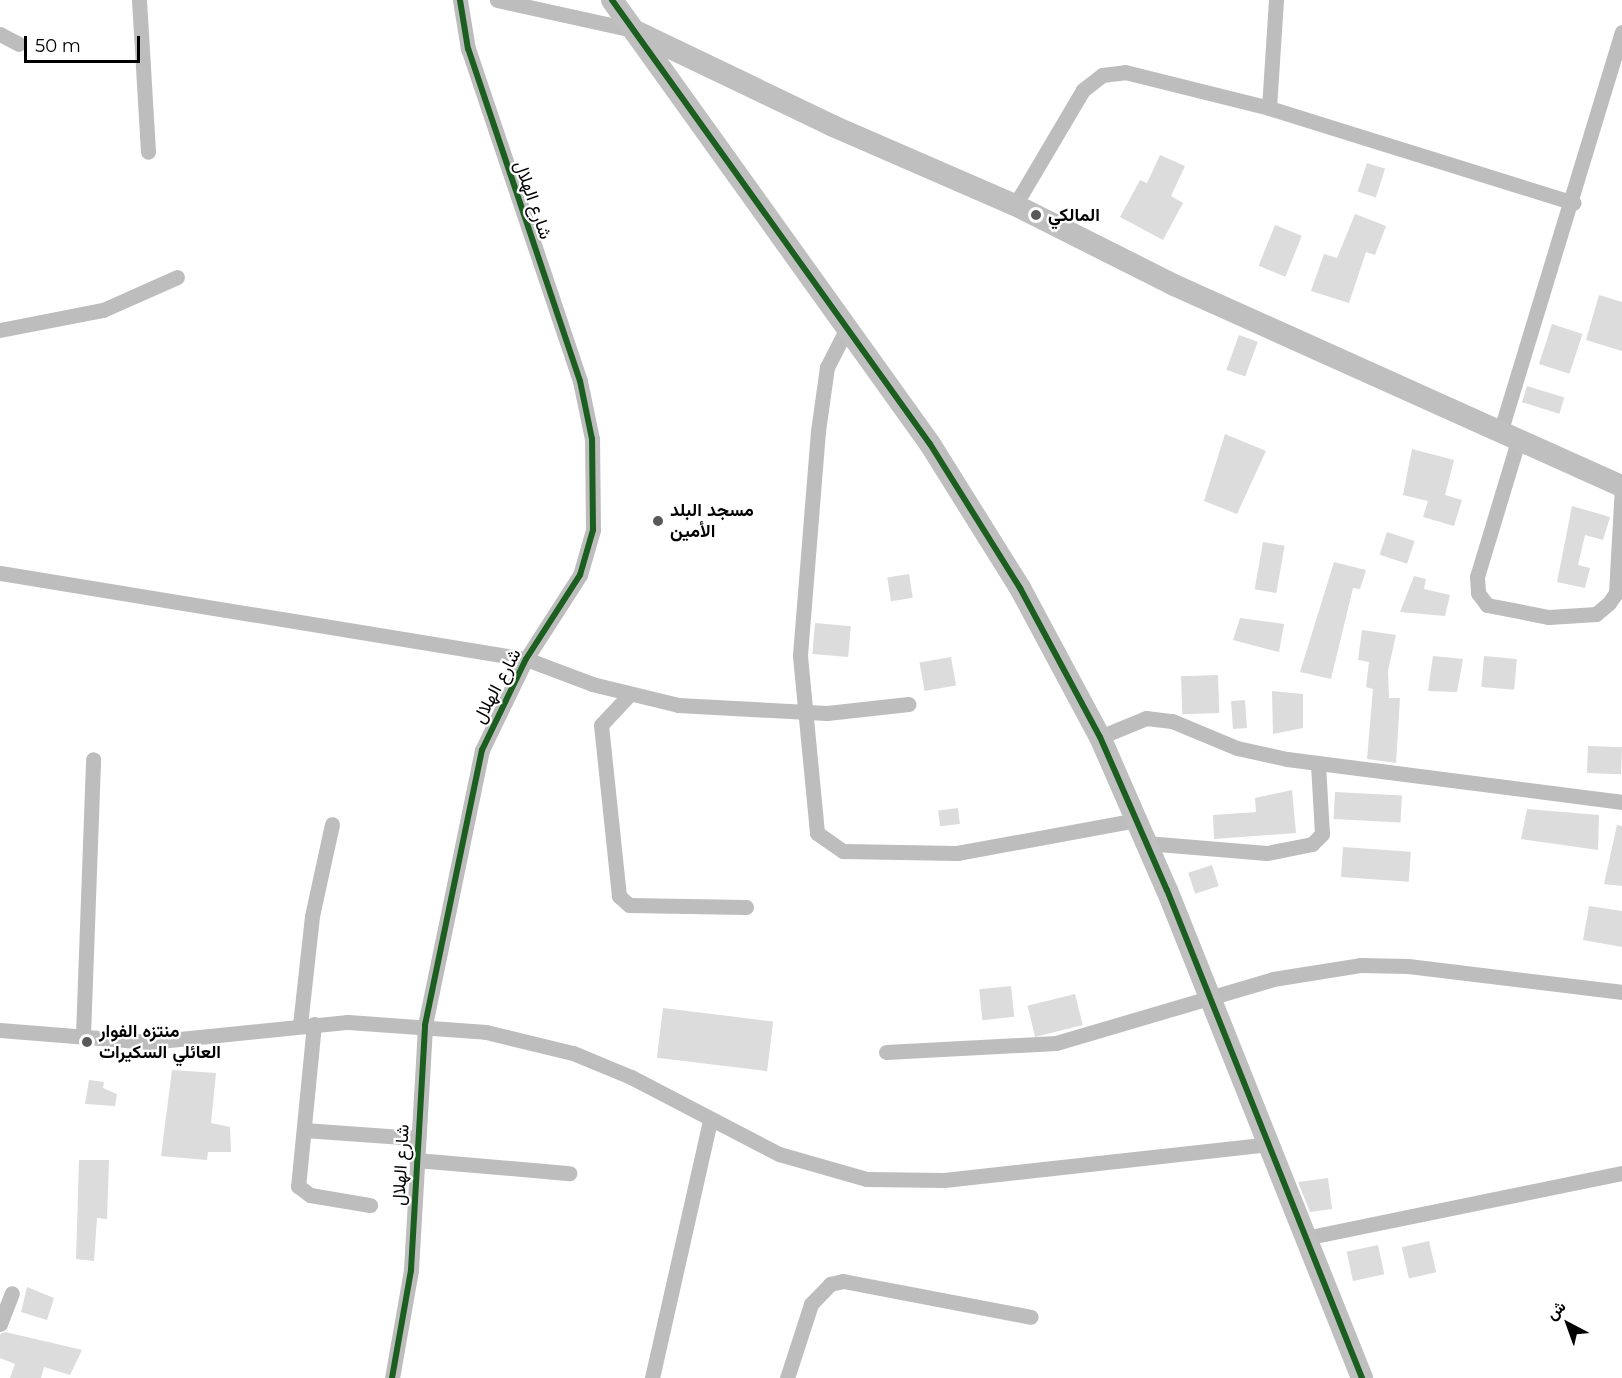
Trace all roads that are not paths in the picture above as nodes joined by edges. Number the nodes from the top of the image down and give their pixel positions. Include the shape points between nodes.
1 (139, 0) edge
2 (460, 0) edge
3 (497, 0) edge
4 (612, 0) edge
5 (1276, 0) edge
6 (633, 30) junction
7 (1622, 32) edge
8 (0, 34) edge
9 (19, 44) dead end
10 (1269, 108) junction
11 (148, 152) dead end
12 (1574, 203) junction
13 (1015, 205) junction
14 (177, 277) dead end
15 (0, 330) edge
16 (844, 332) junction
17 (1509, 437) junction
18 (1622, 485) edge
19 (0, 573) edge
20 (526, 659) junction
21 (630, 694) junction
22 (909, 704) dead end
23 (808, 710) junction
24 (1100, 737) junction
25 (93, 759) dead end
26 (1318, 765) junction
27 (1622, 802) edge
28 (1136, 820) junction
29 (332, 824) dead end
30 (1146, 843) junction
31 (746, 907) dead end
32 (1622, 992) edge
33 (1212, 996) junction
34 (307, 1024) junction
35 (424, 1025) junction
36 (0, 1030) edge
37 (83, 1035) junction
38 (886, 1052) dead end
39 (710, 1121) junction
40 (304, 1130) junction
41 (416, 1138) junction
42 (1269, 1144) junction
43 (416, 1160) junction
44 (569, 1173) dead end
45 (1622, 1173) edge
46 (370, 1205) dead end
47 (1305, 1238) junction
48 (12, 1293) dead end
49 (1031, 1317) dead end
50 (0, 1324) edge
51 (392, 1378) edge
52 (652, 1378) edge
53 (787, 1378) edge
54 (1362, 1378) edge

1 - 11 street
2 - 20 street, شارع الهلال via 468,49 580,381 592,439 593,530 580,575
3 - 6 street
4 - 6 street
5 - 10 street
6 - 13 street via 832,126
6 - 16 street
7 - 12 street
8 - 9 street
10 - 12 street
10 - 13 street via 1125,72 1102,75 1083,90
12 - 17 street
13 - 17 street via 1174,285
14 - 15 street via 104,310
16 - 23 street via 827,367 818,431 800,656
16 - 24 street via 930,444 1020,588
17 - 18 street
17 - 18 street via 1477,577 1478,593 1487,605 1549,617 1596,614 1609,603 1616,593
19 - 20 street
20 - 21 street
20 - 35 street, شارع الهلال via 482,750
21 - 23 street via 678,705
21 - 31 street via 601,725 619,896 628,905
22 - 23 street via 872,712
23 - 28 street via 817,833 836,849 887,856 957,853
24 - 26 street via 1146,718 1172,721 1238,748
24 - 28 street
25 - 37 street
26 - 27 street
26 - 30 street via 1322,834 1312,844 1267,853
28 - 30 street
29 - 34 street via 312,916
30 - 33 street
32 - 33 street via 1360,965
33 - 38 street via 1056,1043
33 - 42 street
34 - 35 street
34 - 37 street via 192,1041
34 - 40 street
35 - 39 street via 486,1032 573,1053 631,1077
35 - 41 street, شارع الهلال
36 - 37 street
39 - 42 street via 779,1154 867,1179 944,1180
39 - 52 street
40 - 41 street
40 - 46 street via 298,1186 303,1192
41 - 43 street, شارع الهلال
42 - 47 street
43 - 44 street
43 - 51 street, شارع الهلال via 411,1270
45 - 47 street
47 - 54 street
48 - 50 street
49 - 53 street via 843,1281 830,1284 811,1304

